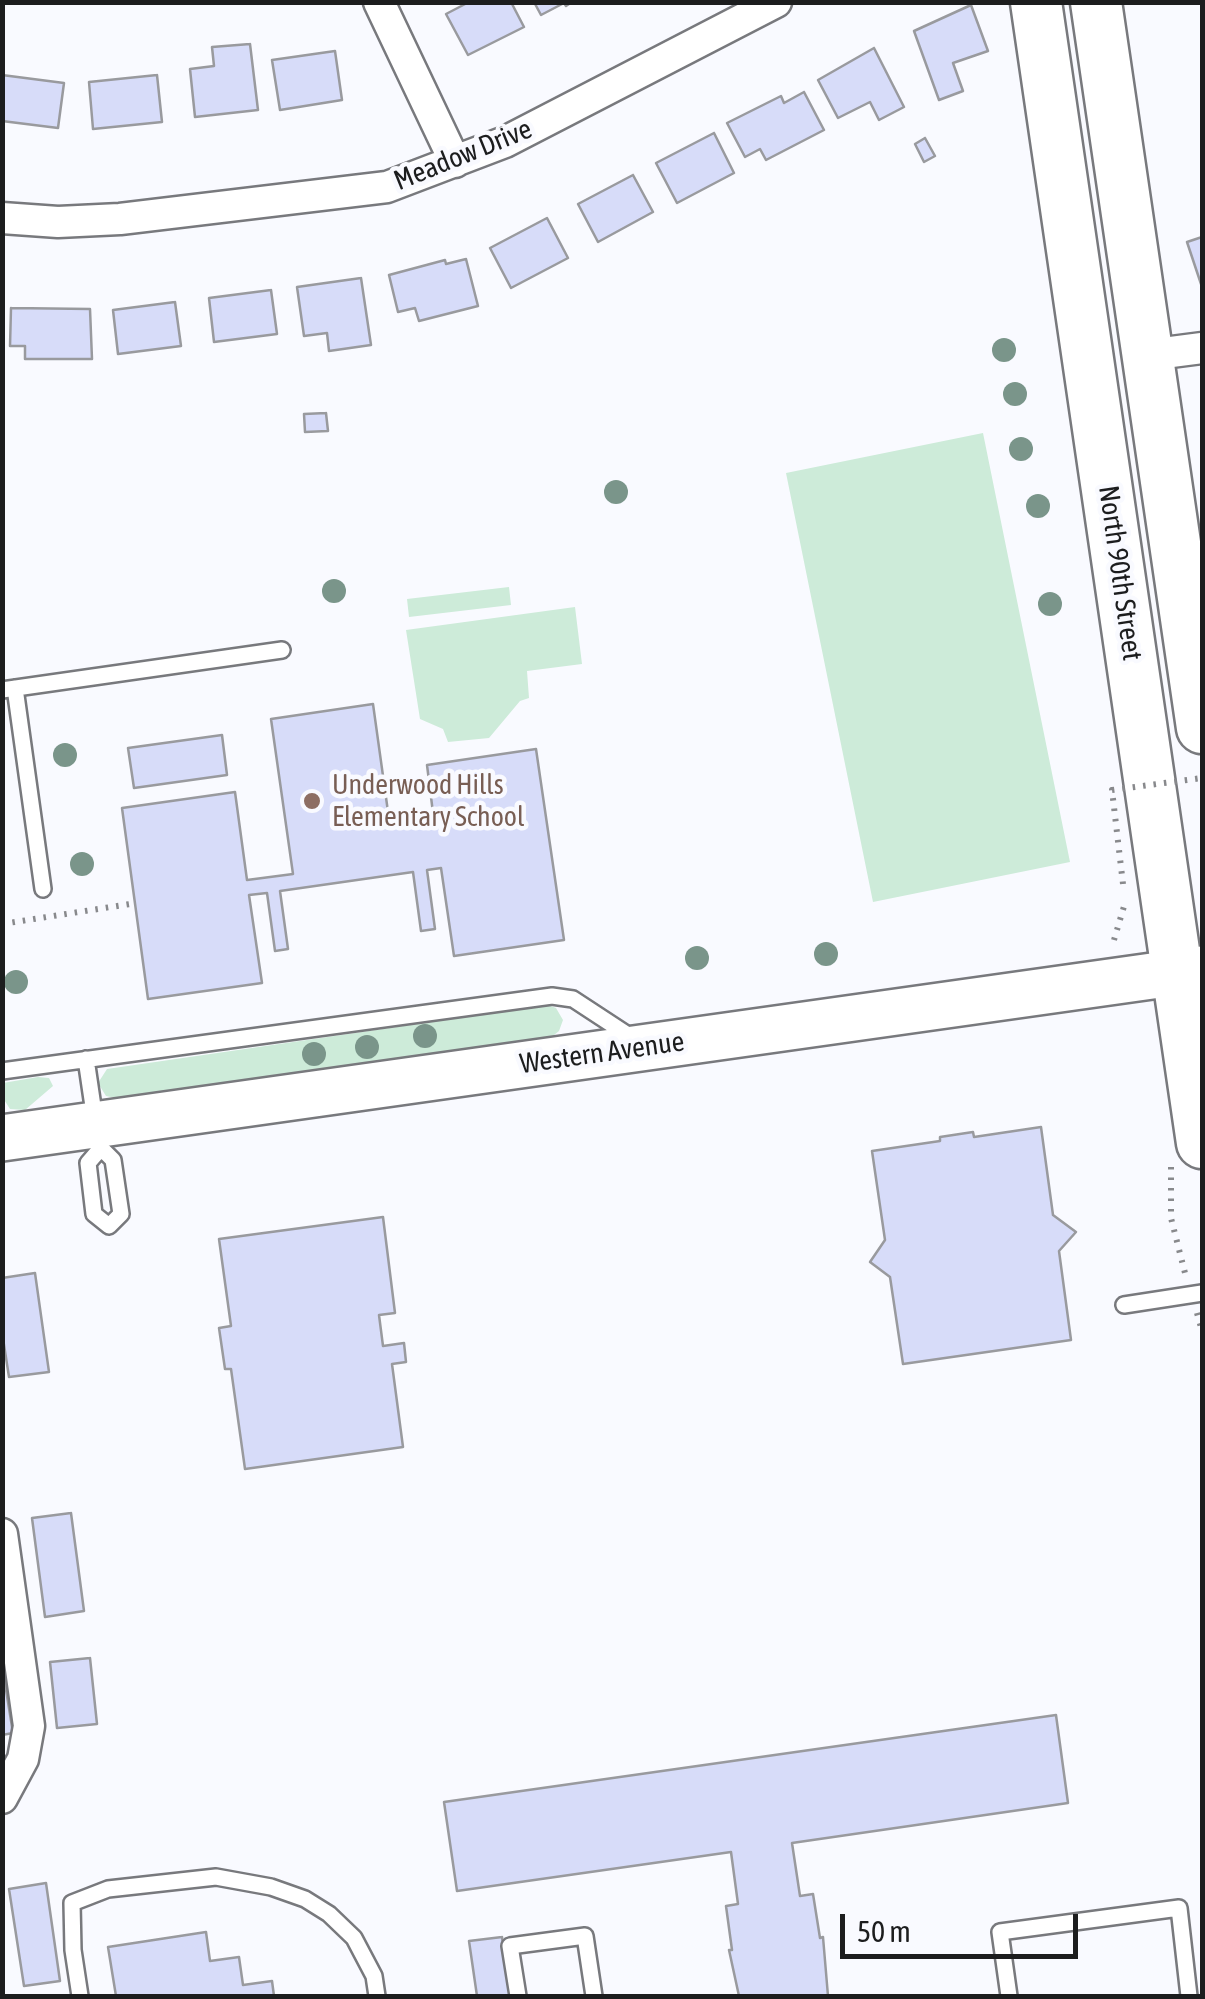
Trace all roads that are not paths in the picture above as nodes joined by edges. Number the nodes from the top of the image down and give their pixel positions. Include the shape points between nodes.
1 (379, 2) edge
2 (776, 2) edge
3 (1036, 2) edge
4 (1096, 2) edge
5 (455, 162) junction
6 (2, 218) edge
7 (1202, 348) edge
8 (1148, 355) junction
9 (282, 650) dead end
10 (9, 689) edge
11 (1202, 728) edge
12 (43, 889) dead end
13 (1190, 970) edge
14 (645, 1046) junction
15 (86, 1059) junction
16 (2, 1071) edge
17 (98, 1136) junction
18 (2, 1138) edge
19 (1202, 1143) edge
20 (1202, 1294) edge
21 (1124, 1304) dead end
22 (2, 1534) edge
23 (2, 1798) edge
24 (80, 1996) edge
25 (377, 1996) edge
26 (518, 1996) edge
27 (594, 1996) edge
28 (1009, 1996) edge
29 (1188, 1996) edge

1 - 5 street
2 - 5 street, Meadow Drive
3 - 13 main road, North 90th Street
4 - 8 main road
5 - 6 street, Meadow Drive via 375,189 120,219
7 - 8 street
8 - 11 main road
9 - 10 lane
10 - 12 lane
13 - 14 street, Western Avenue
13 - 19 main road, North 90th Street
14 - 15 lane via 573,999 552,996
14 - 17 street, Western Avenue
15 - 16 lane
15 - 17 lane
17 - 18 street, Western Avenue
20 - 21 lane
22 - 23 street via 29,1726 23,1759
24 - 25 lane via 72,1903 108,1888 216,1877 271,1887 328,1914 354,1938
26 - 27 lane via 510,1946 585,1936
28 - 29 lane via 1000,1932 1179,1908

